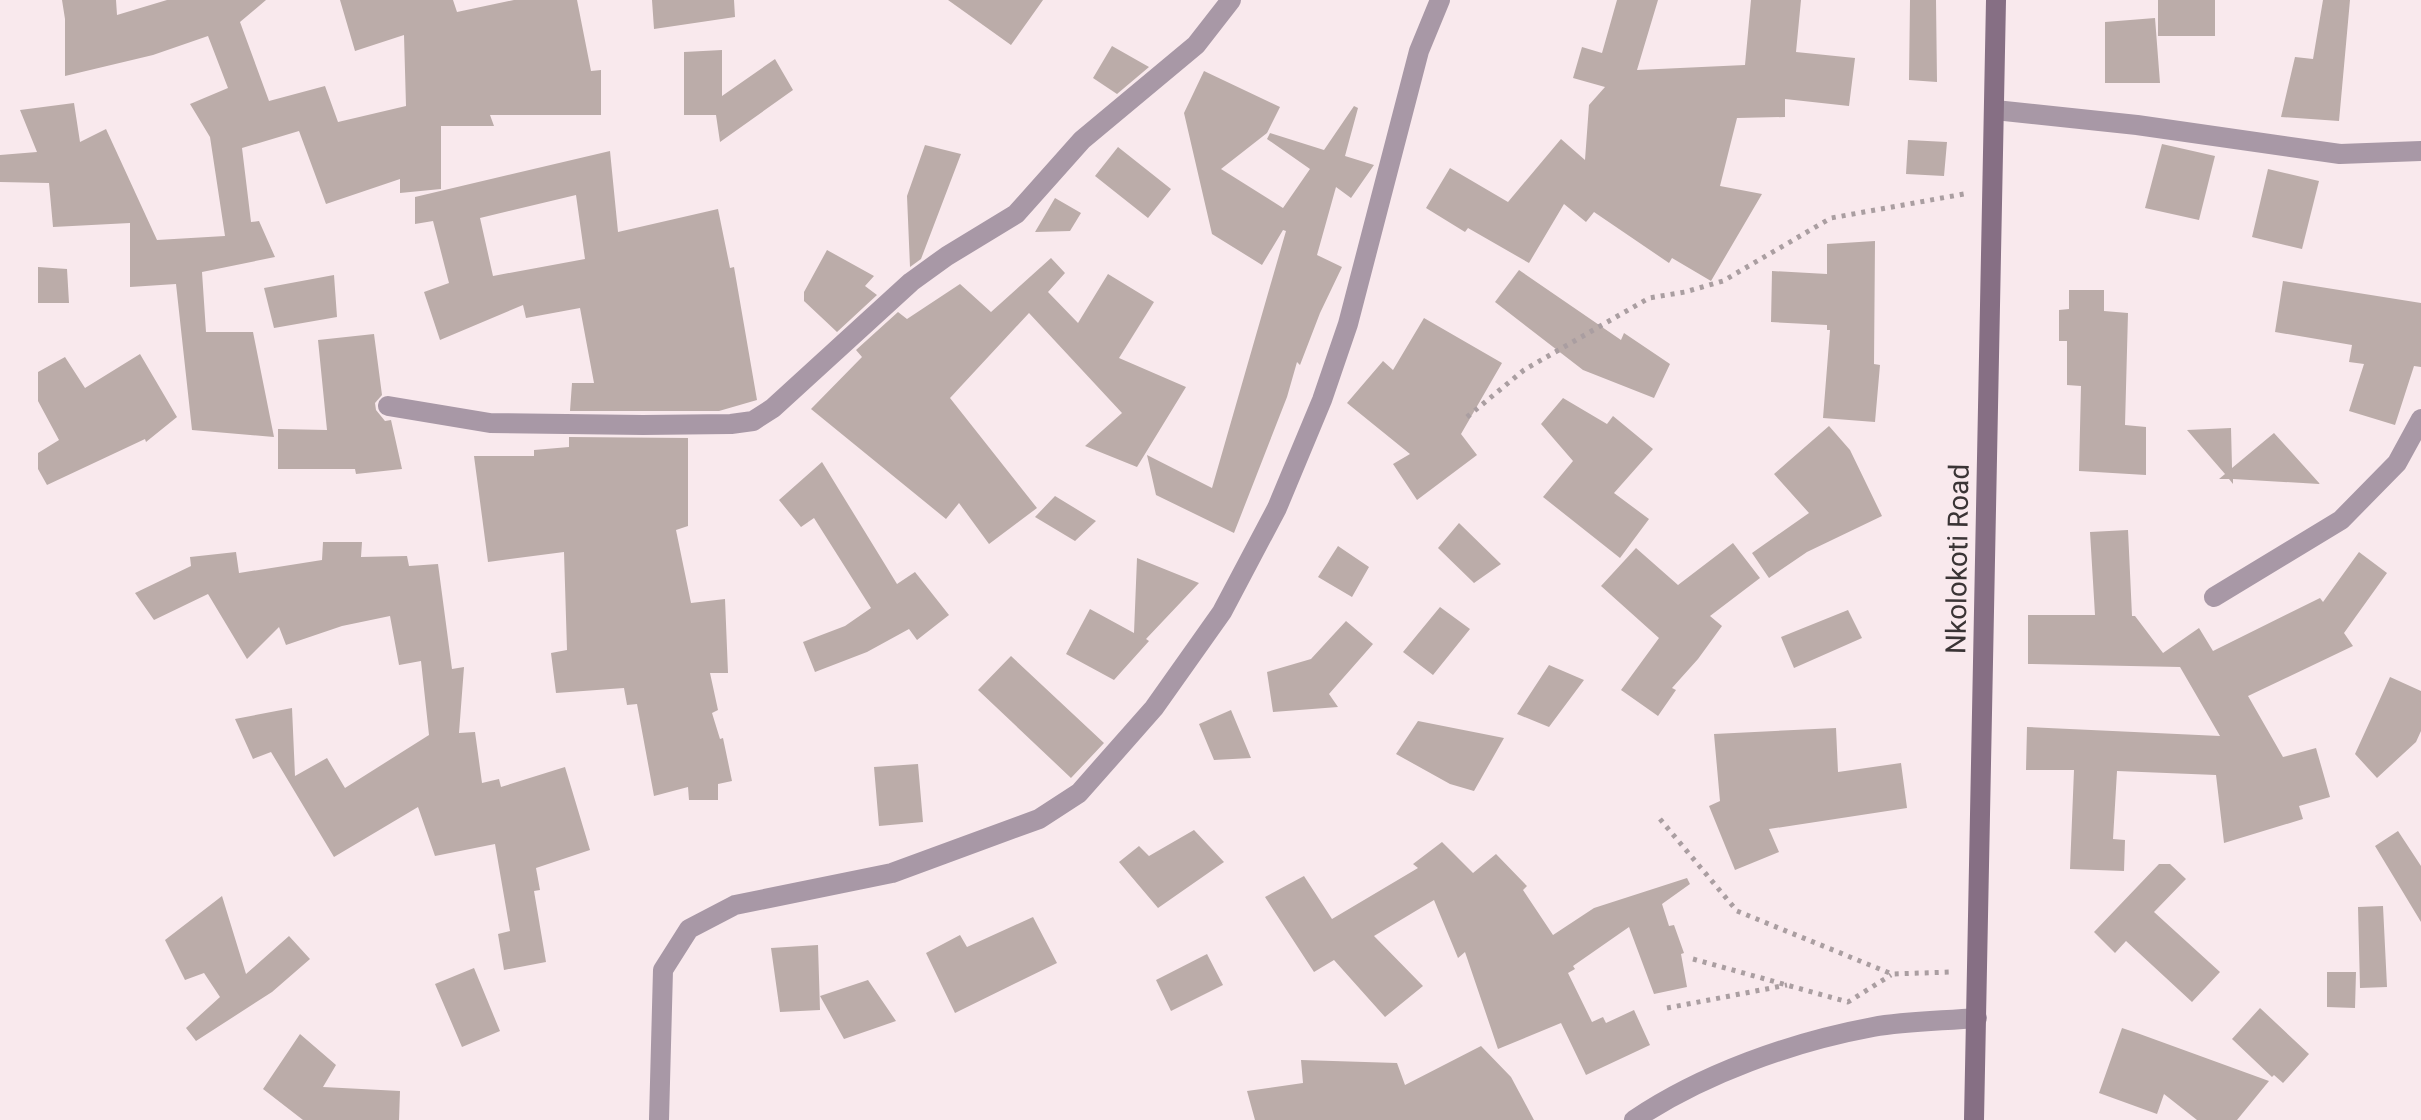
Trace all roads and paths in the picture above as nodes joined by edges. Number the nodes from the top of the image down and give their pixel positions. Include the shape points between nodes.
1 (1231, 0) edge
2 (1440, 0) edge
3 (1996, 0) edge
4 (1995, 110) junction
5 (2421, 151) edge
6 (1993, 189) junction
7 (388, 406) dead end
8 (1467, 417) dead end
9 (2421, 419) edge
10 (2214, 597) dead end
11 (1660, 819) dead end
12 (1693, 959) dead end
13 (1977, 971) junction
14 (1892, 974) junction
15 (1788, 985) junction
16 (1667, 1008) dead end
17 (1977, 1018) junction
18 (659, 1120) edge
19 (1634, 1120) edge
20 (1974, 1120) edge

1 - 7 street via 1196,45 1082,140 1016,214 911,282 753,421 490,423
2 - 18 street via 1419,51 1331,375 1277,508 1222,612 1126,740 1079,793 1039,819 892,873 735,905 689,929 663,970
3 - 4 main road, Nkolokoti Road
4 - 5 street via 2340,154
4 - 6 main road, Nkolokoti Road
6 - 8 path via 1831,218 1723,281 1649,298 1524,370
6 - 13 main road, Nkolokoti Road
9 - 10 street via 2397,463 2341,520
11 - 14 path via 1737,911
12 - 15 path
13 - 14 path
13 - 17 main road, Nkolokoti Road
14 - 15 path via 1848,1002
15 - 16 path
17 - 19 street via 1874,1027 1758,1057 1664,1100
17 - 20 main road, Nkolokoti Road

